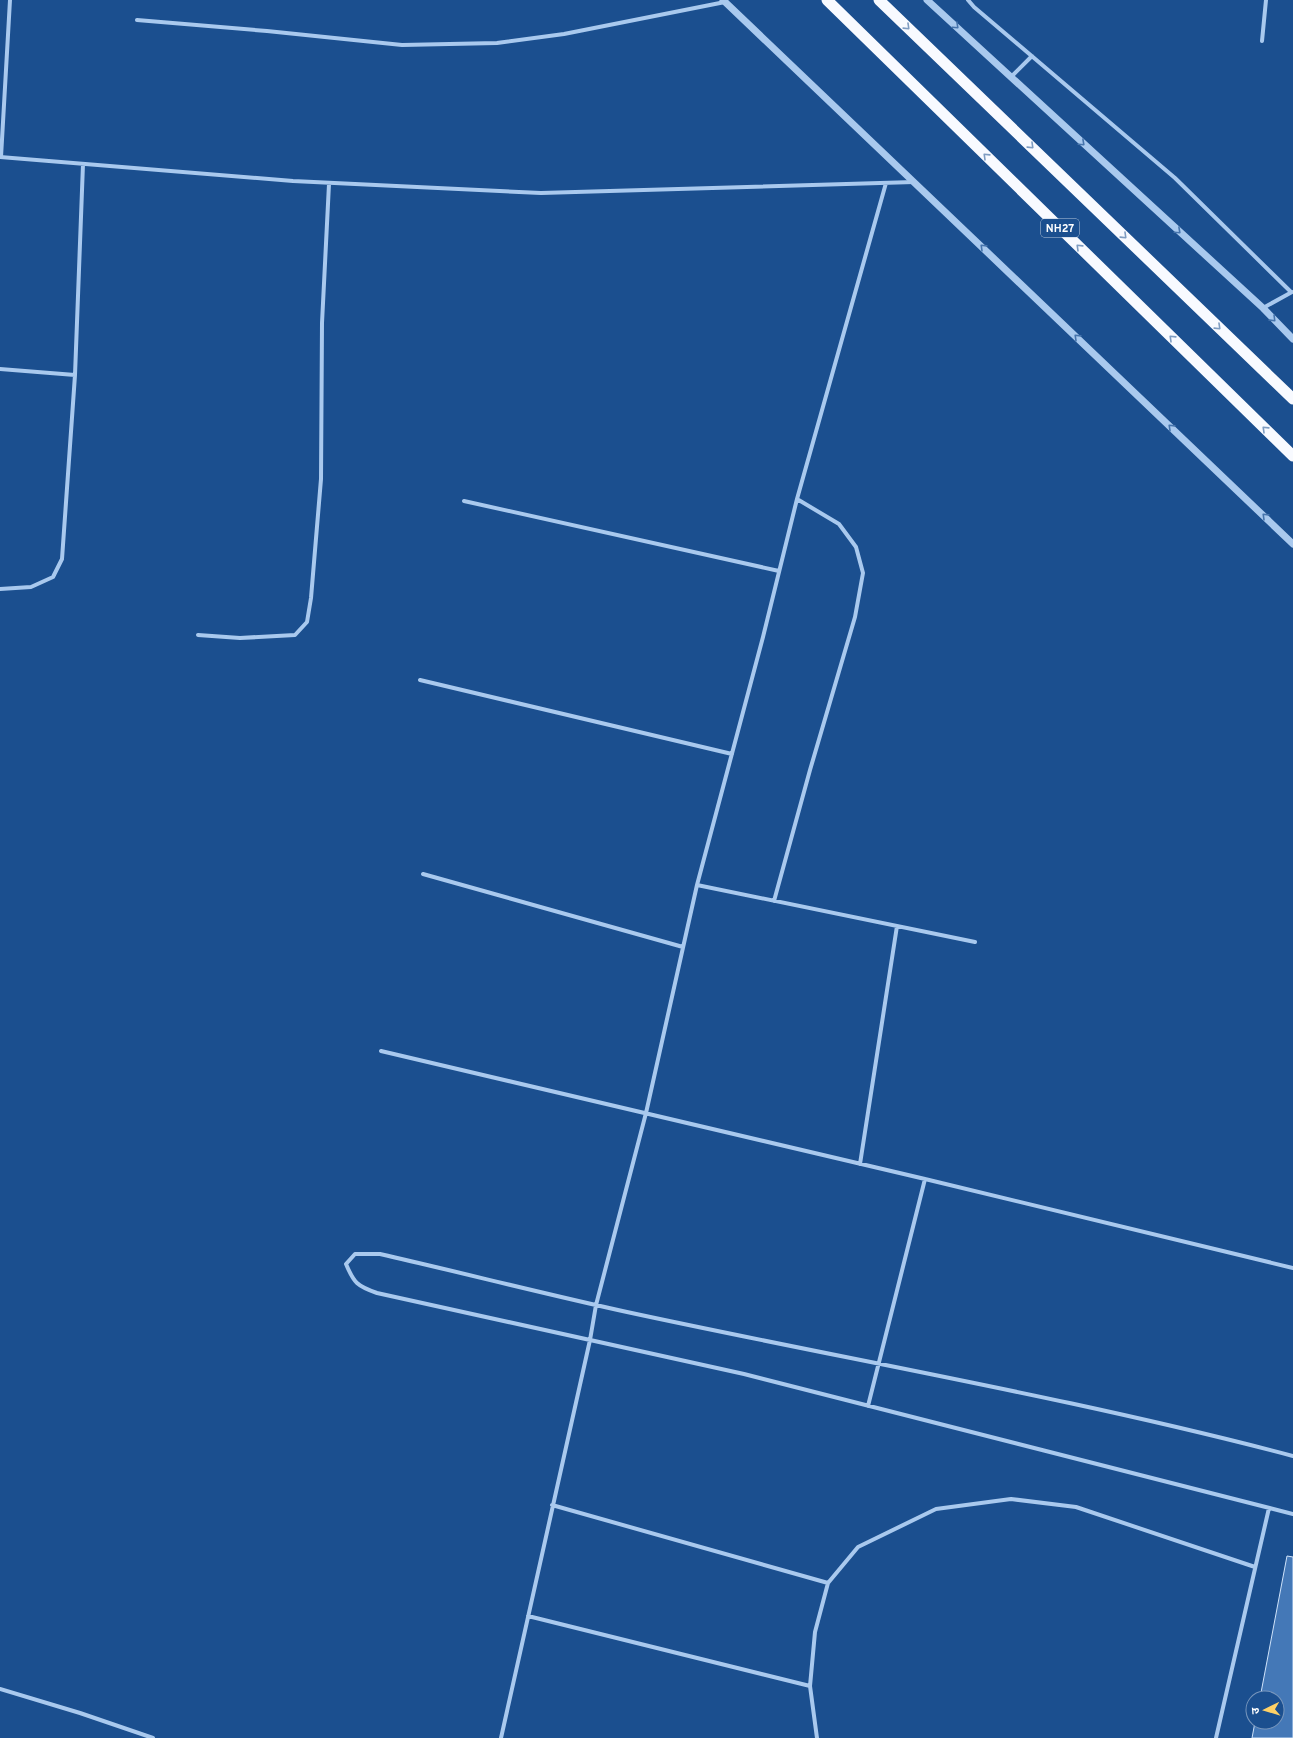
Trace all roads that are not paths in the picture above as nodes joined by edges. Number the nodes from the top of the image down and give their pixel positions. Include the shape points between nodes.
1 (10, 0) edge
2 (827, 0) edge
3 (879, 0) edge
4 (927, 0) edge
5 (968, 0) edge
6 (1266, 0) edge
7 (724, 1) edge
8 (137, 20) dead end
9 (1262, 41) dead end
10 (1032, 56) junction
11 (1011, 77) junction
12 (1, 157) edge
13 (83, 164) junction
14 (914, 182) junction
15 (886, 183) junction
16 (329, 184) junction
17 (1292, 292) edge
18 (1263, 308) junction
19 (1293, 339) edge
20 (0, 368) edge
21 (75, 375) junction
22 (1293, 399) edge
23 (1293, 456) edge
24 (797, 500) junction
25 (464, 501) dead end
26 (1293, 544) edge
27 (779, 571) junction
28 (0, 589) edge
29 (198, 635) dead end
30 (420, 680) dead end
31 (732, 754) junction
32 (423, 874) dead end
33 (697, 885) junction
34 (774, 901) junction
35 (897, 926) junction
36 (975, 942) dead end
37 (683, 947) junction
38 (381, 1051) dead end
39 (646, 1113) junction
40 (860, 1164) junction
41 (925, 1179) junction
42 (1293, 1268) edge
43 (596, 1304) junction
44 (590, 1340) junction
45 (878, 1362) junction
46 (868, 1406) junction
47 (1293, 1456) edge
48 (552, 1505) junction
49 (1268, 1508) junction
50 (1293, 1514) edge
51 (1255, 1567) junction
52 (828, 1583) junction
53 (528, 1616) junction
54 (810, 1686) junction
55 (0, 1689) edge
56 (153, 1738) edge
57 (501, 1738) edge
58 (817, 1738) edge
59 (1216, 1738) edge

1 - 12 street
23 -> 2 highway, NH27
3 -> 22 highway
4 -> 11 street
5 - 10 street
6 - 9 street
7 - 8 street via 564,34 497,43 402,46
7 - 14 street
10 - 11 street
10 - 17 street via 1175,178
11 -> 18 street
12 - 13 street
13 - 16 street
13 - 21 street
14 - 15 street
26 -> 14 street
15 - 16 street via 541,193
15 - 24 street
16 - 29 street via 322,323 321,479 307,622 295,635 240,638
17 - 18 street
18 -> 19 street
20 - 21 street
21 - 28 street via 62,559 53,577 31,587
24 - 27 street
24 - 34 street via 839,524 856,547 863,573 855,617
25 - 27 street
27 - 31 street
30 - 31 street
31 - 33 street
32 - 37 street
33 - 34 street
33 - 37 street
34 - 35 street
35 - 36 street
35 - 40 street
37 - 39 street
38 - 39 street
39 - 40 street
39 - 43 street
40 - 41 street
41 - 42 street
41 - 45 street
43 - 44 street
43 - 44 street via 380,1254 355,1254 346,1264 352,1278 362,1288 378,1293
43 - 45 street
44 - 46 street via 744,1374
44 - 48 street
45 - 46 street
45 - 47 street via 1234,1440
46 - 49 street
48 - 52 street
48 - 53 street
49 - 50 street
49 - 51 street
51 - 52 street via 1076,1507 1011,1499 936,1509 858,1546
51 - 59 street
52 - 54 street via 815,1632
53 - 54 street
53 - 57 street
54 - 58 street
55 - 56 street

